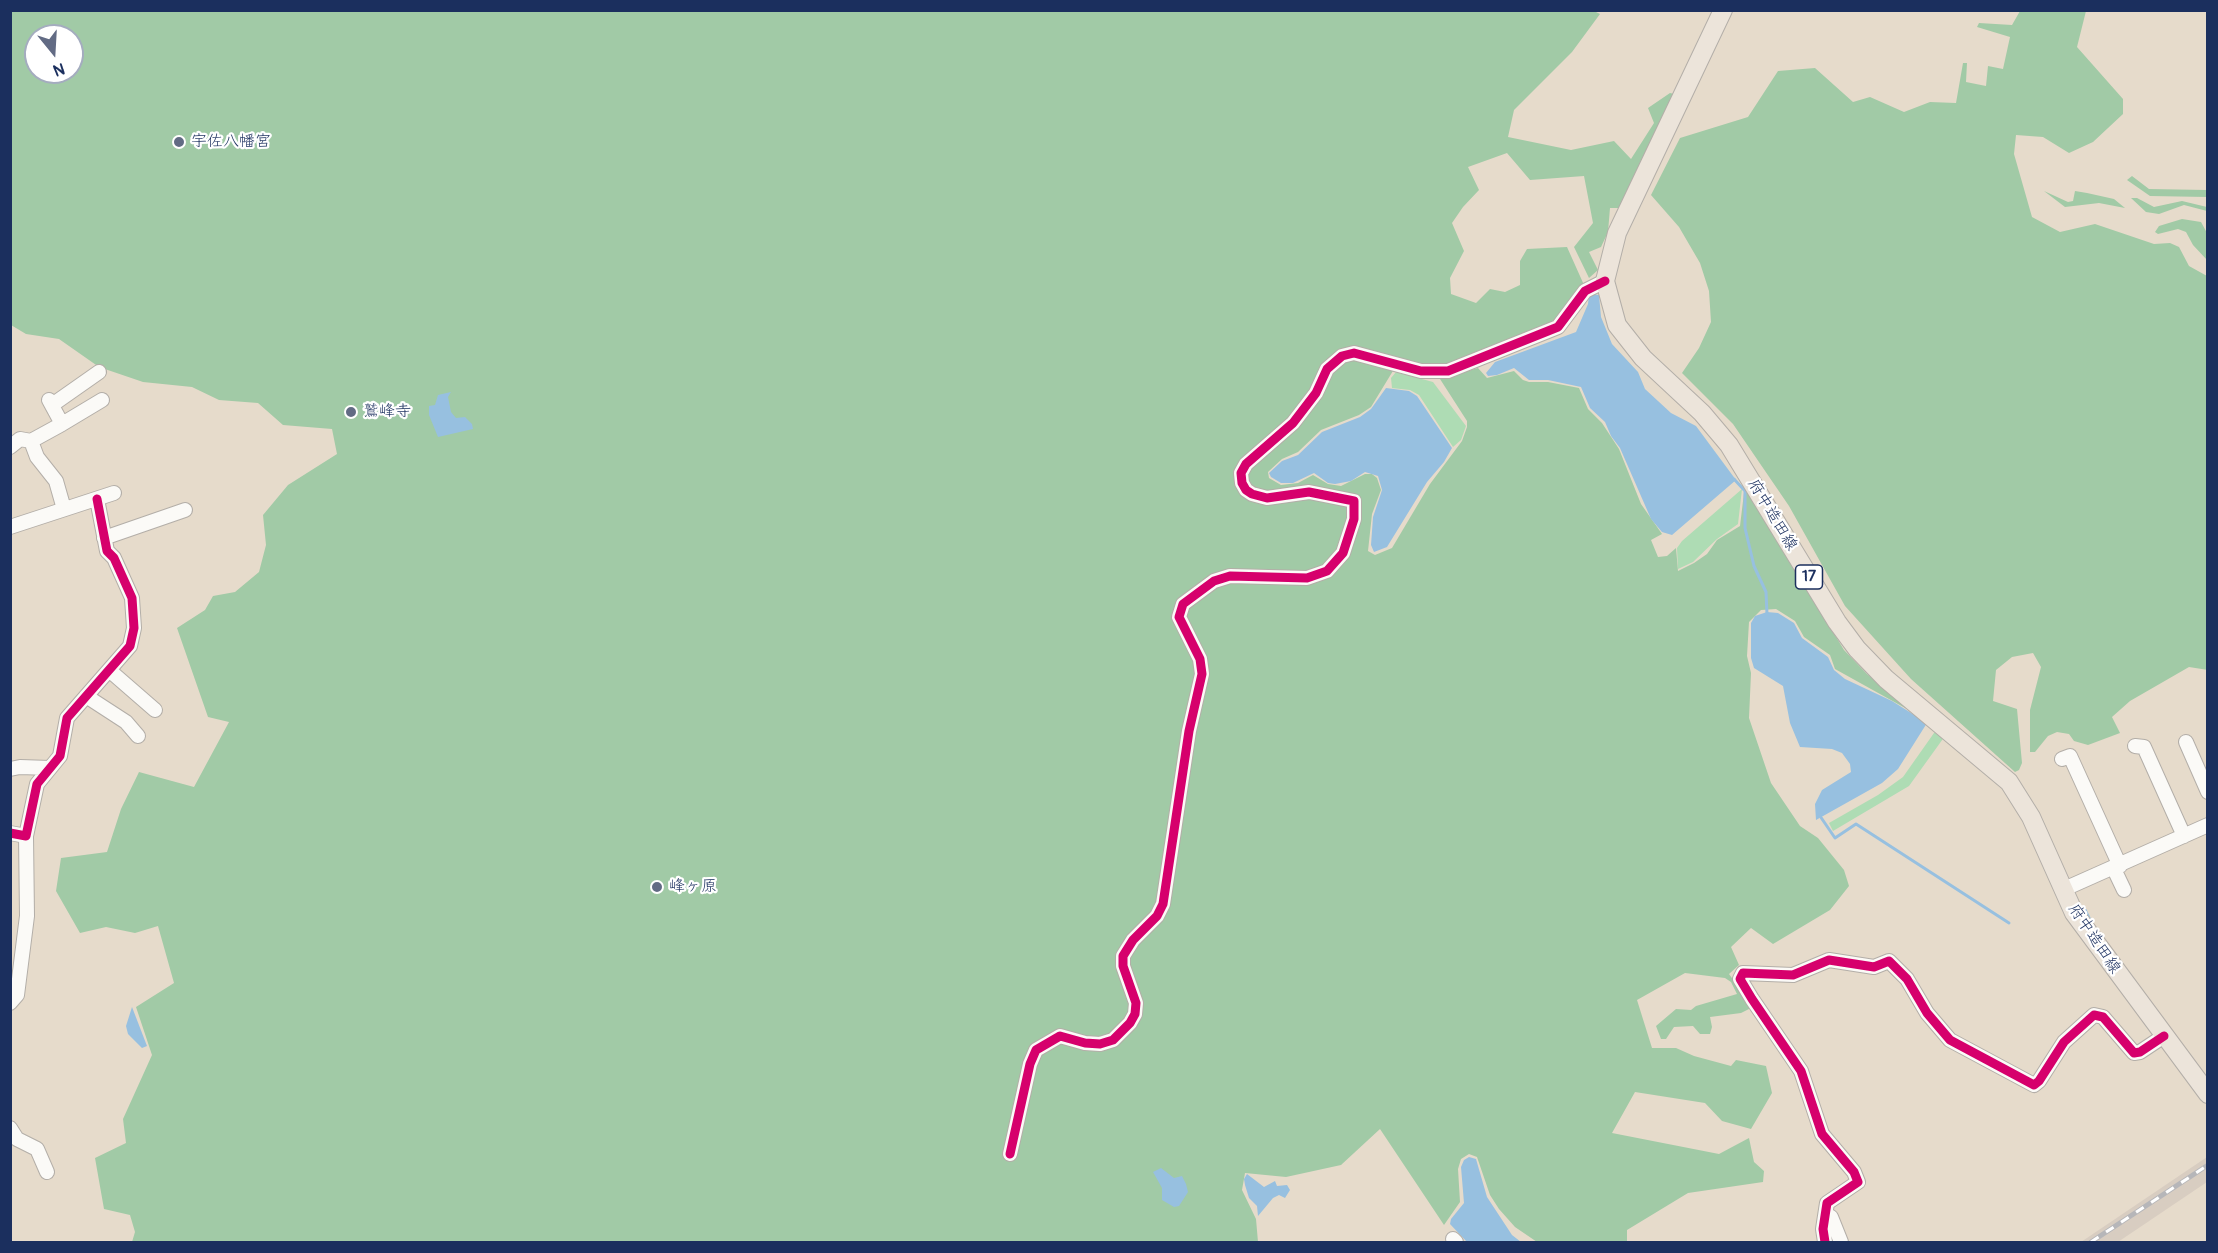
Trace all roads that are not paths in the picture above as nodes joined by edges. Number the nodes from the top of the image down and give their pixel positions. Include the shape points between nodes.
1 (1723, 10) edge
2 (1605, 281) junction
3 (99, 372) dead end
4 (102, 400) dead end
5 (62, 424) junction
6 (30, 441) junction
7 (10, 447) edge
8 (114, 493) dead end
9 (97, 499) junction
10 (64, 509) junction
11 (185, 510) dead end
12 (10, 527) edge
13 (104, 538) junction
14 (109, 670) junction
15 (86, 696) junction
16 (155, 710) dead end
17 (138, 736) dead end
18 (2186, 742) dead end
19 (2135, 746) dead end
20 (2062, 759) dead end
21 (50, 768) junction
22 (10, 769) edge
23 (2208, 792) edge
24 (2208, 825) edge
25 (10, 833) edge
26 (26, 836) junction
27 (2184, 836) junction
28 (2117, 867) junction
29 (2062, 890) junction
30 (2124, 890) dead end
31 (10, 1003) edge
32 (2164, 1036) junction
33 (2208, 1094) edge
34 (13, 1136) edge
35 (1010, 1154) dead end
36 (47, 1172) dead end
37 (1826, 1214) junction
38 (1826, 1242) edge
39 (1841, 1242) edge

1 - 2 main road, 府中造田線 / 17 via 1617,233
2 - 29 main road, 府中造田線 / 17 via 1617,325 1643,358 1702,413 1729,445 1857,649 1886,679 1990,764 2015,791 2031,817
2 - 35 street via 1585,291 1558,327 1448,371 1421,371 1354,353 1342,356 1328,369 1293,423 1246,464 1240,473 1242,483 1252,494 1268,498 1310,492 1354,501 1354,519 1343,553 1327,571 1307,578 1230,576 1214,582 1183,604 1179,617 1200,659 1202,674 1189,731 1162,904 1157,916 1123,956 1136,1003 1135,1014 1113,1040 1085,1043 1060,1036 1036,1050
3 - 5 street via 51,402
4 - 5 street
5 - 6 street
6 - 7 street via 20,439
6 - 10 street via 56,481
8 - 9 street
9 - 10 street
9 - 13 street
10 - 12 street
11 - 13 street
13 - 14 street via 132,598 134,628 130,646
14 - 15 street
14 - 16 street
15 - 17 street via 126,722
15 - 21 street via 67,718 60,756
18 - 23 street
19 - 27 street via 2144,747
20 - 28 street via 2070,756
21 - 22 street
21 - 26 street via 37,784
24 - 27 street
25 - 26 street
26 - 31 street via 27,916 17,995
27 - 28 street
28 - 29 street
28 - 30 street
29 - 32 main road, 府中造田線 / 17 via 2098,949
32 - 33 main road, 府中造田線 / 17
32 - 37 street via 2134,1053 2103,1017 2094,1015 2064,1042 2034,1085 1950,1040 1927,1013 1907,979 1889,961 1874,967 1829,960 1793,975 1743,973 1740,979 1801,1071 1822,1134 1858,1182 1827,1203
34 - 36 street via 37,1149
37 - 38 street
37 - 39 street

